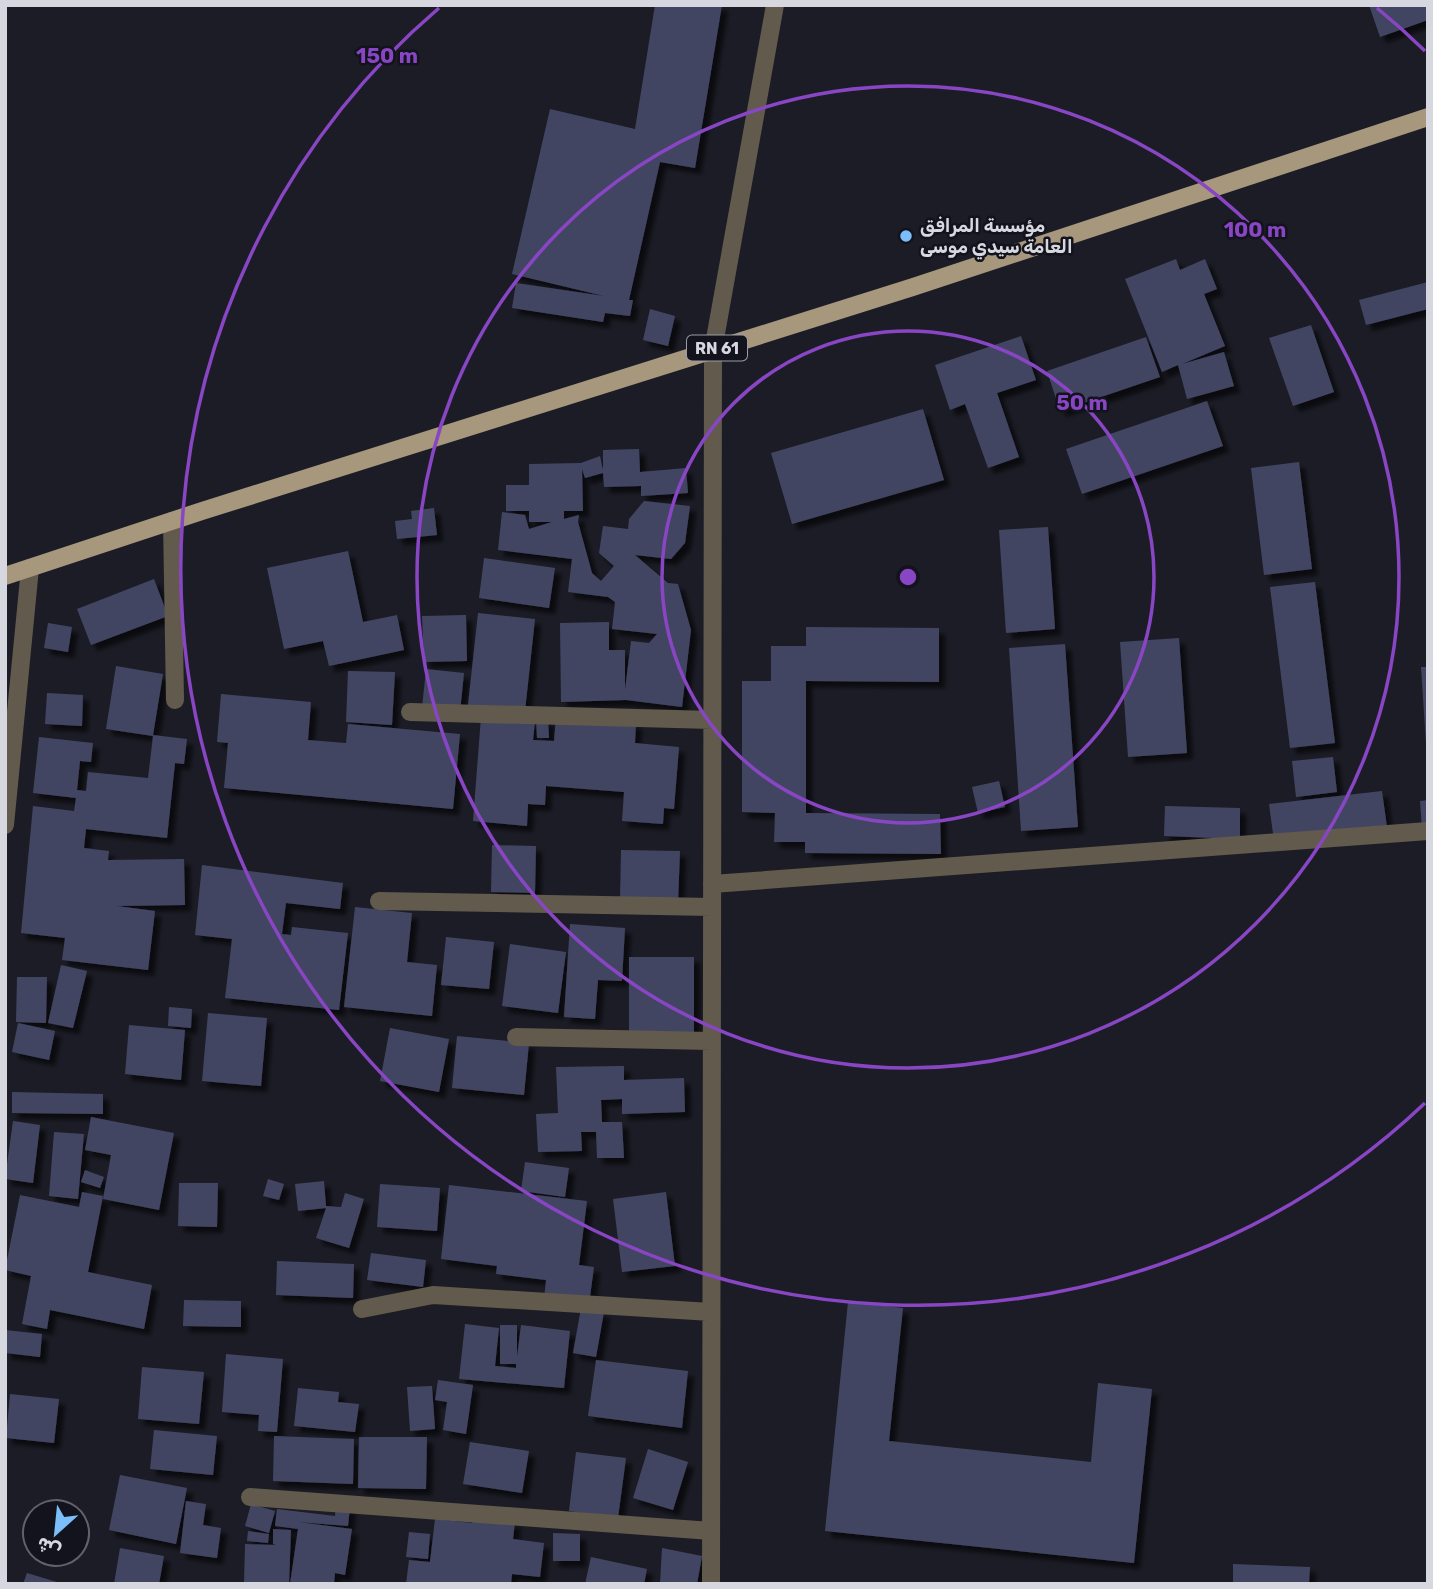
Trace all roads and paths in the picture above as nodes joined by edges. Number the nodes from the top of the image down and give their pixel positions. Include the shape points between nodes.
1 (775, 5) edge
2 (1428, 117) edge
3 (713, 350) junction
4 (172, 521) junction
5 (30, 568) junction
6 (5, 576) edge
7 (174, 700) dead end
8 (410, 712) dead end
9 (712, 720) junction
10 (5, 825) edge
11 (1428, 831) edge
12 (712, 884) junction
13 (379, 901) dead end
14 (712, 907) junction
15 (516, 1037) dead end
16 (711, 1041) junction
17 (362, 1309) dead end
18 (711, 1312) junction
19 (250, 1497) dead end
20 (711, 1531) junction
21 (711, 1584) edge

1 - 3 street
2 - 3 main road, RN 61
3 - 4 main road, RN 61
3 - 9 street
4 - 5 main road, RN 61
4 - 7 street
5 - 6 main road, RN 61
5 - 10 street
8 - 9 street
9 - 12 street
11 - 12 street
12 - 14 street
13 - 14 street
14 - 16 street
15 - 16 street
16 - 18 street
17 - 18 street via 433,1295
18 - 20 street
19 - 20 street
20 - 21 street

